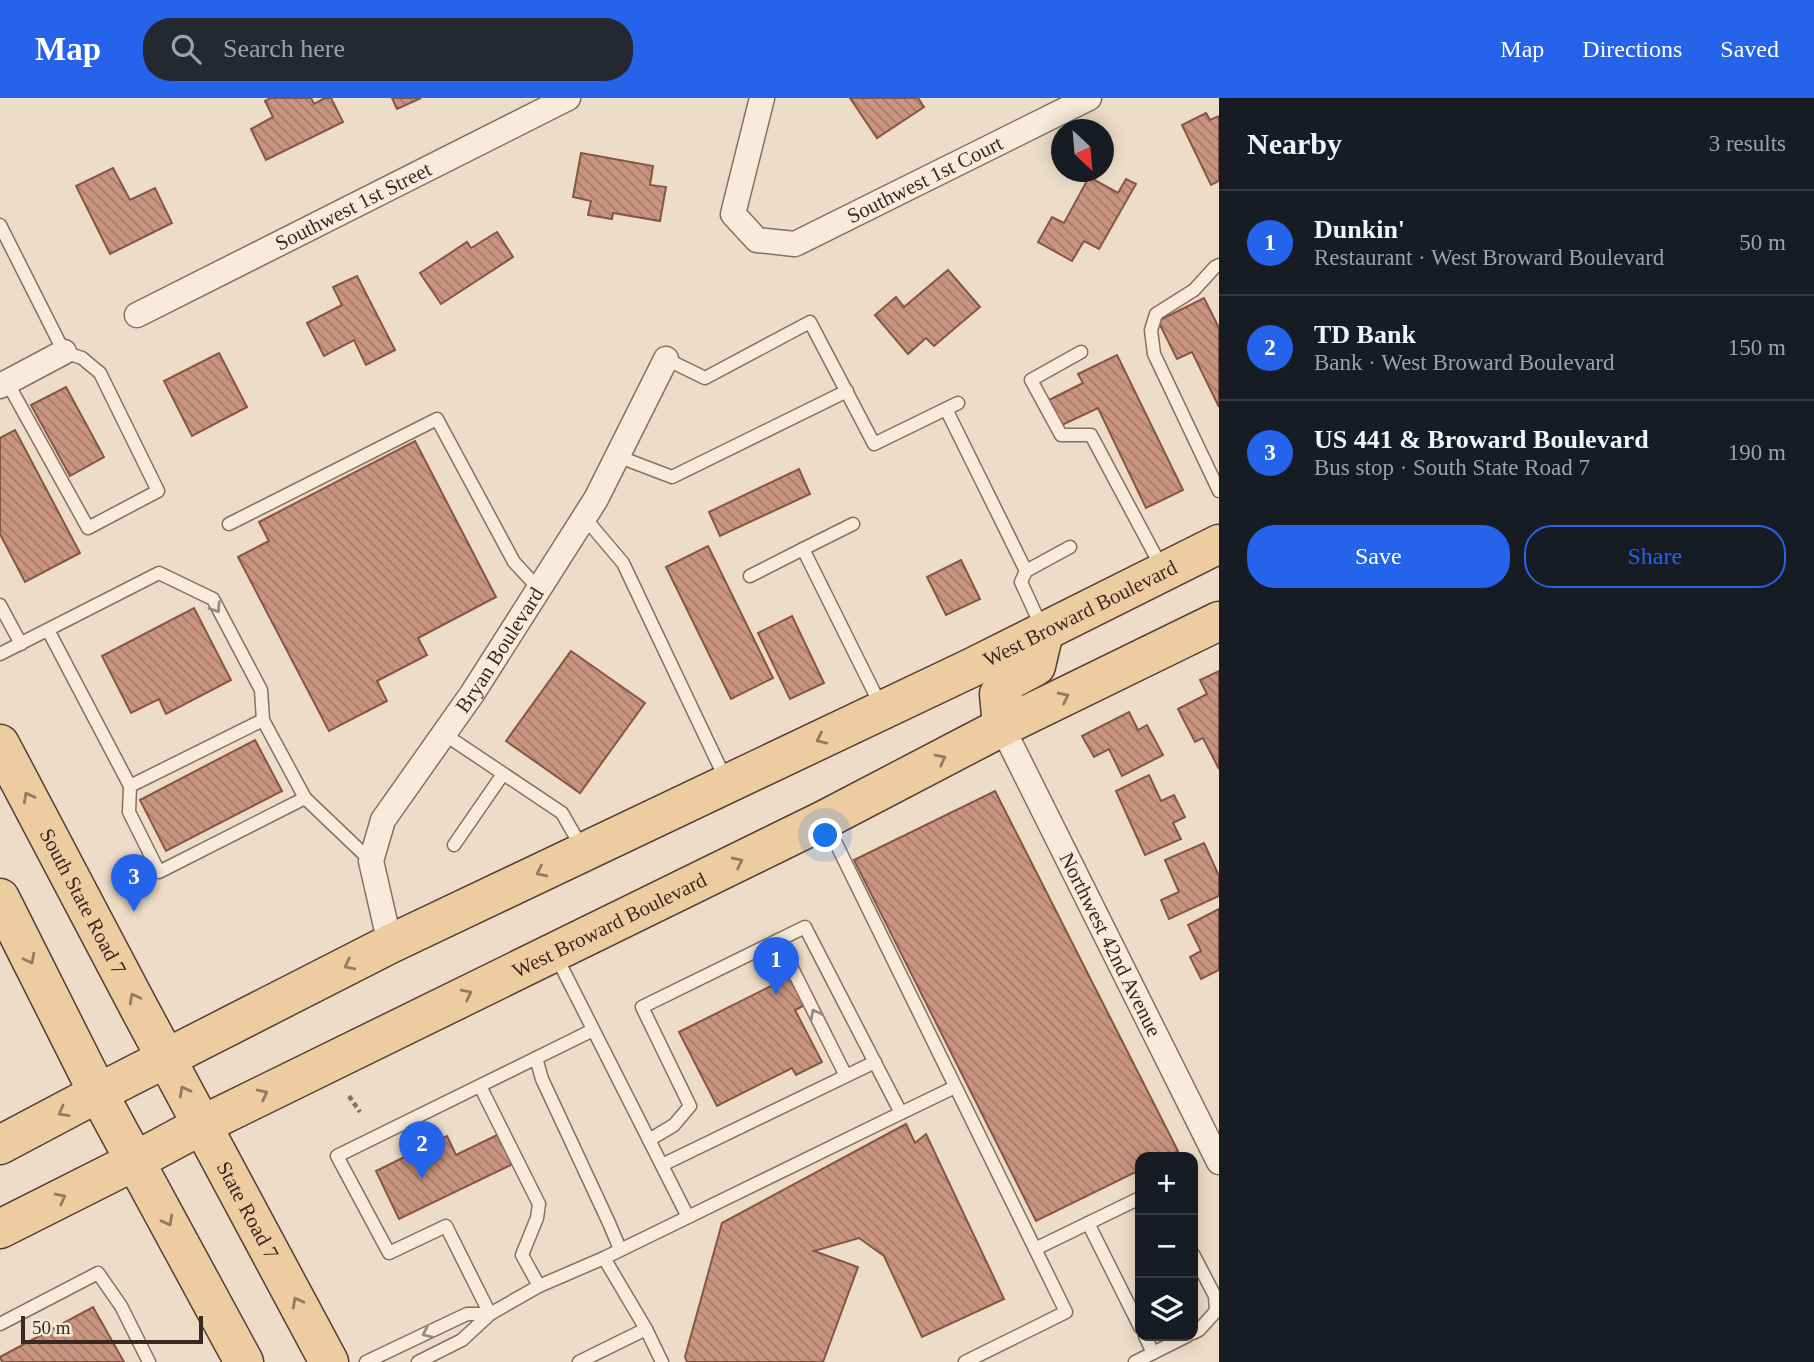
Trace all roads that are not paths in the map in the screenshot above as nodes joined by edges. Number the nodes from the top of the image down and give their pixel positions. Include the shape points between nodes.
1 (568, 98) edge
2 (762, 98) edge
3 (1089, 98) edge
4 (0, 225) edge
5 (1219, 265) edge
6 (137, 315) dead end
7 (64, 352) junction
8 (1081, 352) dead end
9 (666, 359) joint
10 (4, 384) edge
11 (847, 391) junction
12 (617, 456) junction
13 (1219, 491) edge
14 (584, 517) junction
15 (229, 523) dead end
16 (853, 524) dead end
17 (1219, 544) edge
18 (1070, 547) dead end
19 (803, 549) junction
20 (1026, 571) junction
21 (1164, 572) junction
22 (750, 576) dead end
23 (539, 589) junction
24 (0, 605) edge
25 (1219, 621) edge
26 (48, 630) junction
27 (1044, 632) junction
28 (21, 644) junction
29 (0, 654) edge
30 (883, 710) junction
31 (263, 720) junction
32 (1002, 727) junction
33 (444, 734) junction
34 (0, 744) edge
35 (503, 774) junction
36 (728, 783) junction
37 (130, 786) junction
38 (304, 798) junction
39 (824, 820) junction
40 (454, 845) dead end
41 (583, 852) junction
42 (371, 861) junction
43 (0, 898) edge
44 (778, 940) junction
45 (390, 944) junction
46 (554, 952) junction
47 (593, 1030) junction
48 (167, 1058) junction
49 (536, 1058) junction
50 (875, 1062) junction
51 (846, 1076) junction
52 (480, 1086) junction
53 (955, 1087) junction
54 (98, 1093) junction
55 (901, 1113) junction
56 (202, 1125) junction
57 (649, 1140) junction
58 (0, 1145) edge
59 (135, 1161) junction
60 (1219, 1161) edge
61 (662, 1165) junction
62 (1135, 1200) edge
63 (688, 1217) junction
64 (1088, 1223) junction
65 (0, 1229) edge
66 (620, 1249) junction
67 (1035, 1250) junction
68 (604, 1258) junction
69 (1198, 1264) edge
70 (539, 1286) junction
71 (489, 1314) junction
72 (1135, 1317) edge
73 (0, 1324) edge
74 (646, 1329) junction
75 (1198, 1330) edge
76 (1147, 1341) edge
77 (1177, 1341) edge
78 (1153, 1353) junction
79 (149, 1362) edge
80 (244, 1362) edge
81 (329, 1362) edge
82 (366, 1362) edge
83 (418, 1362) edge
84 (579, 1362) edge
85 (662, 1362) edge
86 (965, 1362) edge
87 (1135, 1362) edge

1 - 6 street, Southwest 1st Street
2 - 3 street, Southwest 1st Court via 733,214 757,240 794,244
4 - 7 lane
5 - 13 lane via 1194,290 1156,314 1151,330 1154,354
7 - 10 street
7 - 10 lane via 82,358 100,373 158,491 88,528
8 - 21 lane via 1031,380 1061,435 1091,435
9 - 11 lane via 705,378 810,322
9 - 12 street, Bryan Boulevard
11 - 12 lane via 672,477
11 - 20 lane via 874,444 952,406
12 - 14 street, Bryan Boulevard
14 - 23 street, Bryan Boulevard
14 - 36 lane via 623,563
15 - 23 lane via 438,419 514,562
16 - 19 lane
17 - 21 main road, West Broward Boulevard
18 - 20 lane
19 - 22 lane
19 - 30 lane
20 - 27 lane via 1021,582
21 - 27 main road, West Broward Boulevard
23 - 33 street, Bryan Boulevard
24 - 28 lane
32 -> 25 main road, West Broward Boulevard
26 - 28 lane
26 -> 31 lane via 159,573 213,599 261,690
26 - 37 lane
27 - 30 main road, West Broward Boulevard
27 - 32 main road via 1036,666 1010,680 999,694
28 - 29 lane
30 -> 36 main road, West Broward Boulevard
31 - 37 lane
31 - 38 lane
39 -> 32 main road, West Broward Boulevard
32 - 60 street, Northwest 42nd Avenue
33 - 35 lane
33 - 42 street, Bryan Boulevard via 383,820
48 -> 34 main road, South State Road 7
35 - 40 lane
35 - 41 lane via 562,813
36 - 41 main road, West Broward Boulevard
37 - 38 lane via 129,812 159,873
38 - 42 lane
46 -> 39 main road, West Broward Boulevard
39 - 53 lane
41 -> 45 main road, West Broward Boulevard
42 - 45 street, Bryan Boulevard
43 -> 54 main road
44 - 50 lane via 805,927
51 -> 44 lane
44 - 57 lane via 642,1007 690,1106 674,1125
45 -> 48 main road, West Broward Boulevard
46 - 47 lane
56 -> 46 main road, West Broward Boulevard
47 - 49 lane
47 - 57 lane
48 - 54 main road, West Broward Boulevard
56 -> 48 main road, State Road 7
49 - 52 lane
49 - 66 lane
50 - 51 lane
50 - 55 lane
51 - 61 lane
52 - 70 lane via 538,1204 523,1255
52 - 71 lane via 337,1156 389,1253 446,1226
53 - 55 lane
53 - 67 lane
54 -> 58 main road, West Broward Boulevard
54 - 59 main road
55 - 63 lane
56 - 59 main road, West Broward Boulevard
81 -> 56 main road, State Road 7
57 - 61 lane
65 -> 59 main road, West Broward Boulevard
59 -> 80 main road
61 - 63 lane
62 - 64 lane
63 - 66 lane
64 - 67 lane
64 - 72 lane
66 - 68 lane
67 - 86 lane via 1066,1312
68 - 70 lane
68 - 74 lane
69 - 75 lane via 1215,1296 1216,1311
70 - 71 lane
71 -> 82 lane via 467,1314
71 - 83 lane via 462,1340
73 - 79 lane via 98,1273 121,1306
74 - 84 lane
74 - 85 lane
76 - 78 lane
77 - 78 lane
78 - 87 lane

